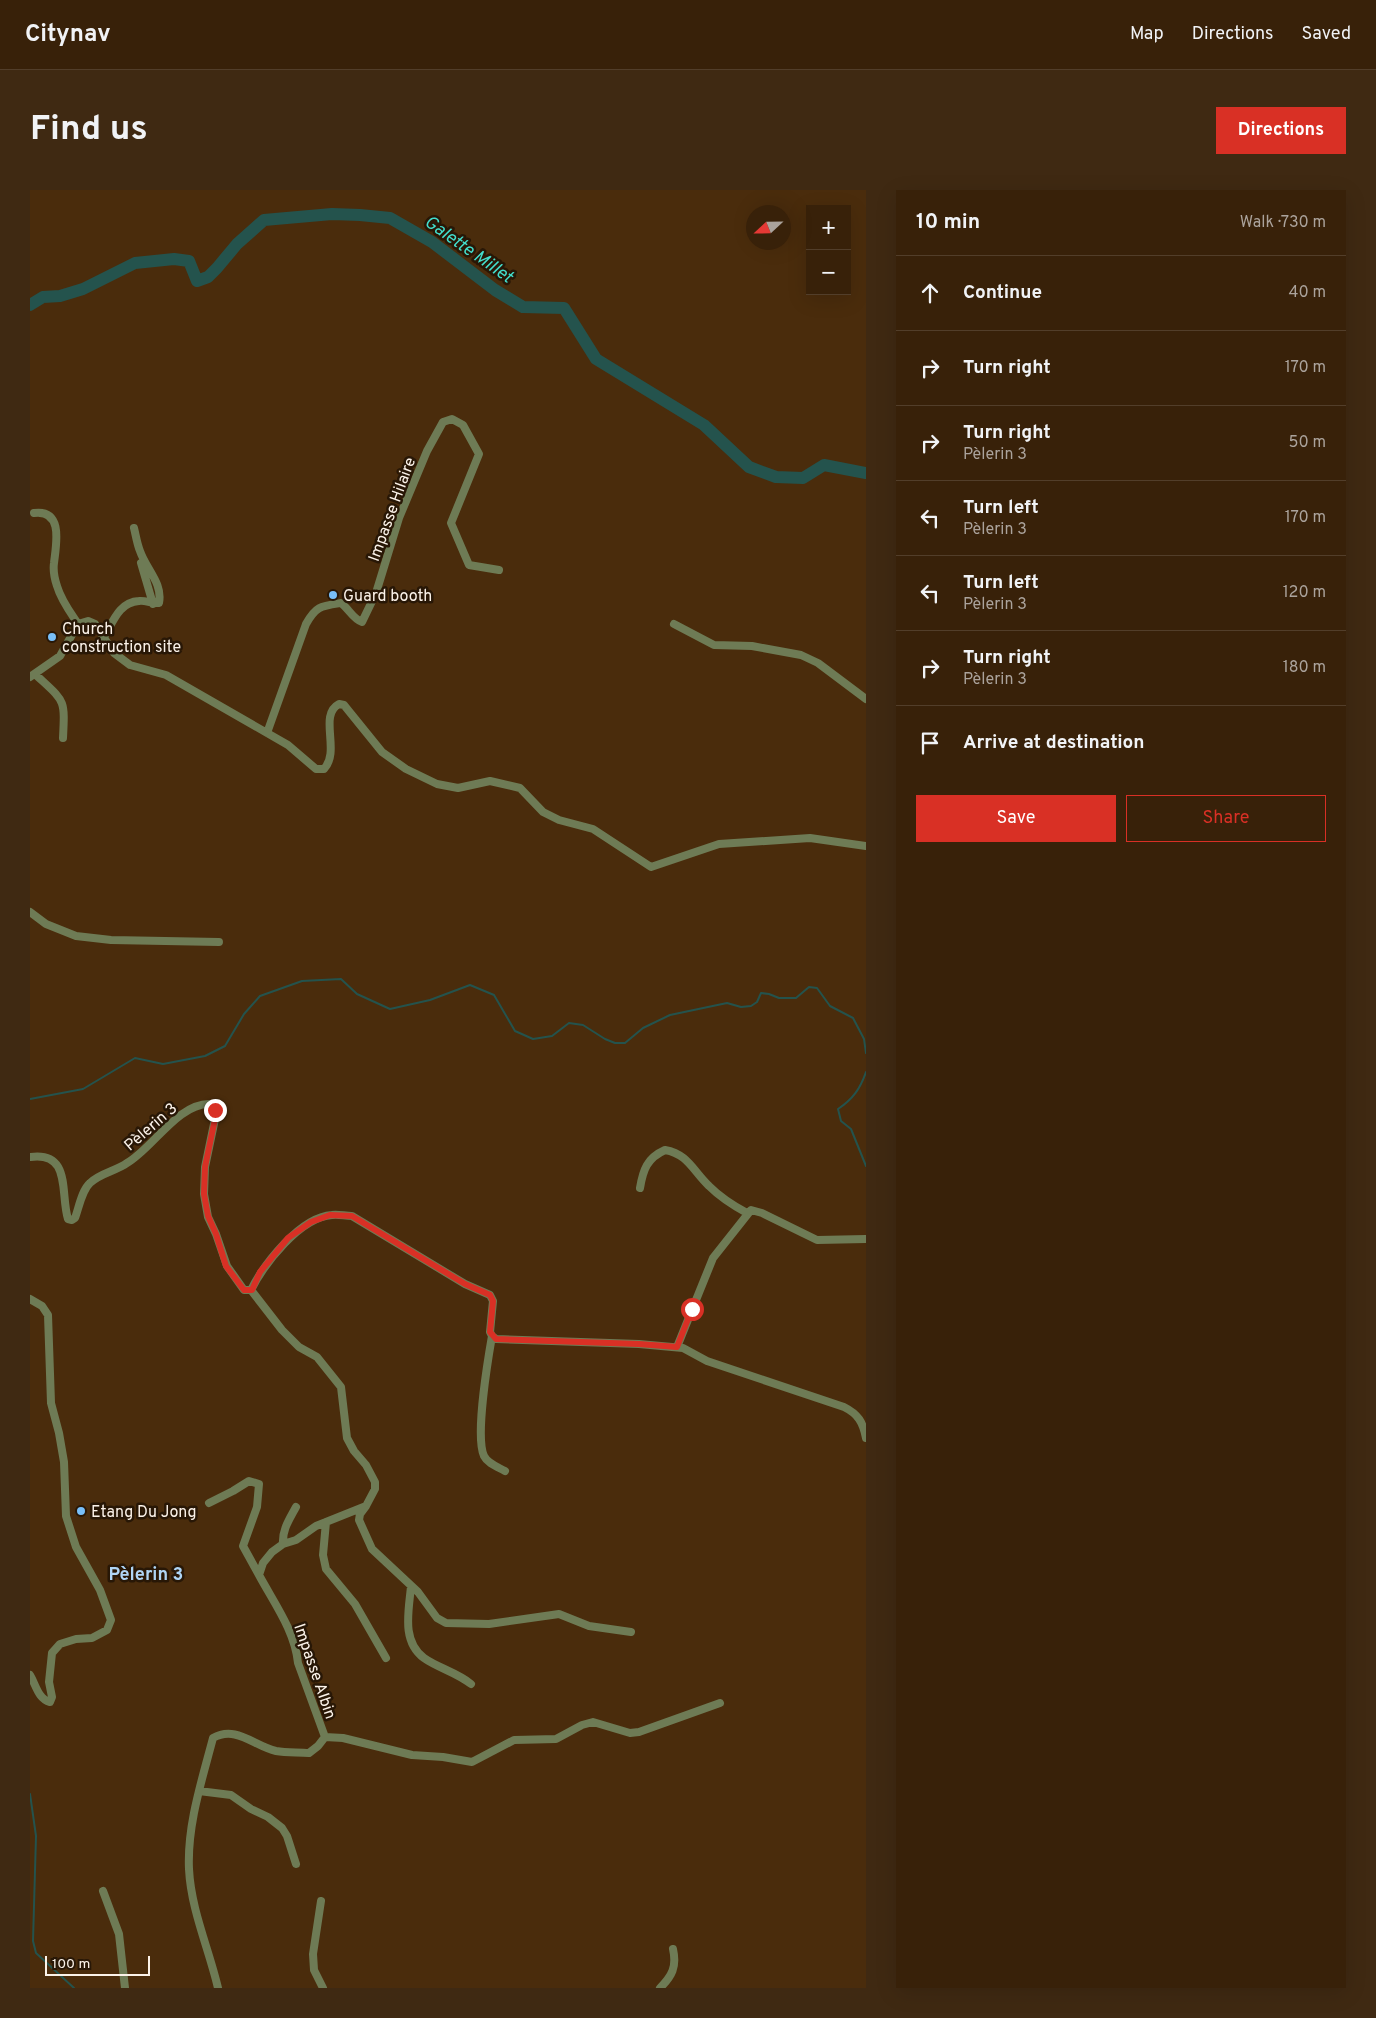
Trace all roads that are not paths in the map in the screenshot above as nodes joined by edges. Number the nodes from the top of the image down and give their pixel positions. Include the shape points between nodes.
1 (34, 513) dead end
2 (134, 528) dead end
3 (140, 560) dead end
4 (499, 570) dead end
5 (153, 604) junction
6 (78, 624) junction
7 (674, 624) dead end
8 (104, 637) junction
9 (33, 676) edge
10 (866, 699) edge
11 (267, 733) junction
12 (63, 738) dead end
13 (866, 846) edge
14 (30, 912) edge
15 (220, 942) dead end
16 (30, 1157) edge
17 (640, 1188) dead end
18 (747, 1213) junction
19 (866, 1239) edge
20 (252, 1290) junction
21 (30, 1299) edge
22 (492, 1336) junction
23 (677, 1347) junction
24 (866, 1438) edge
25 (506, 1471) dead end
26 (209, 1502) dead end
27 (366, 1506) junction
28 (296, 1507) dead end
29 (326, 1522) junction
30 (283, 1544) junction
31 (259, 1575) junction
32 (411, 1586) junction
33 (631, 1632) dead end
34 (386, 1658) dead end
35 (30, 1675) edge
36 (471, 1684) dead end
37 (720, 1703) dead end
38 (325, 1737) junction
39 (199, 1791) junction
40 (296, 1864) dead end
41 (102, 1891) dead end
42 (321, 1901) dead end
43 (673, 1950) dead end
44 (125, 1988) edge
45 (218, 1988) edge
46 (323, 1988) edge
47 (660, 1988) edge

1 - 6 street via 48,514 54,521 57,550 53,565 57,586
2 - 5 street via 140,552 159,586 159,603
3 - 5 street
4 - 11 street, Impasse Hilaire via 469,565 451,523 479,454 463,425 452,419 443,422 399,518 376,593 362,622 356,620 350,609 341,603 320,606 312,613
5 - 8 street via 140,600 128,604 117,613
6 - 8 street via 88,621 95,624
6 - 9 street via 60,656
7 - 10 street via 714,645 752,646 801,655 818,663
8 - 11 street via 114,653 130,665 166,675
9 - 12 street via 62,702
11 - 13 street via 288,745 316,769 324,769 330,763 330,714 334,706 344,705 382,752 406,770 437,784 458,788 490,782 520,788 543,812 593,829 651,867 719,844 810,838
14 - 15 street via 46,924 76,936 110,940
16 - 20 street, Pèlerin 3 via 49,1158 58,1165 63,1176 68,1219 72,1220 89,1183 127,1164 178,1117 200,1104 210,1104 215,1110 215,1119 205,1167 204,1194 208,1216 226,1266 244,1290
17 - 18 street via 642,1171 650,1159 665,1150 674,1152 682,1156 710,1187
18 - 19 street via 751,1210 762,1213 822,1242
18 - 23 street via 713,1258
20 - 22 street via 260,1272 288,1238 311,1222 330,1215 352,1216 465,1284 490,1295 493,1301
20 - 27 street via 282,1330 299,1347 317,1357 341,1387 347,1438 375,1482 373,1496
21 - 35 street via 42,1306 48,1316 52,1403 64,1462 66,1516 76,1547 100,1590 111,1620 107,1630 92,1638 60,1644 52,1654 50,1702 41,1696
22 - 23 street via 496,1339
22 - 25 street via 485,1374 481,1442 489,1463
23 - 24 street via 707,1361 844,1407 855,1413 864,1427
26 - 31 street, Impasse Albin via 249,1481 259,1484 257,1507 243,1546
27 - 29 street
27 - 32 street via 359,1520 372,1550
28 - 30 street via 286,1526
29 - 30 street
29 - 34 street via 323,1555 326,1569 355,1604
30 - 31 street via 262,1564
31 - 38 street, Impasse Albin via 292,1637
32 - 33 street via 437,1618 446,1623 489,1624 559,1614 589,1626
32 - 36 street via 408,1625 413,1647 423,1657
37 - 38 street via 639,1732 630,1733 593,1722 556,1739 514,1740 472,1762 412,1755 343,1738
38 - 39 street, Impasse Albin via 308,1753 276,1751 234,1734 222,1733 213,1738
39 - 40 street via 231,1795 268,1817 287,1836
39 - 45 street, Impasse Albin via 189,1869 201,1929
41 - 44 street via 119,1934
42 - 46 street via 313,1954 314,1970
43 - 47 street via 674,1970

